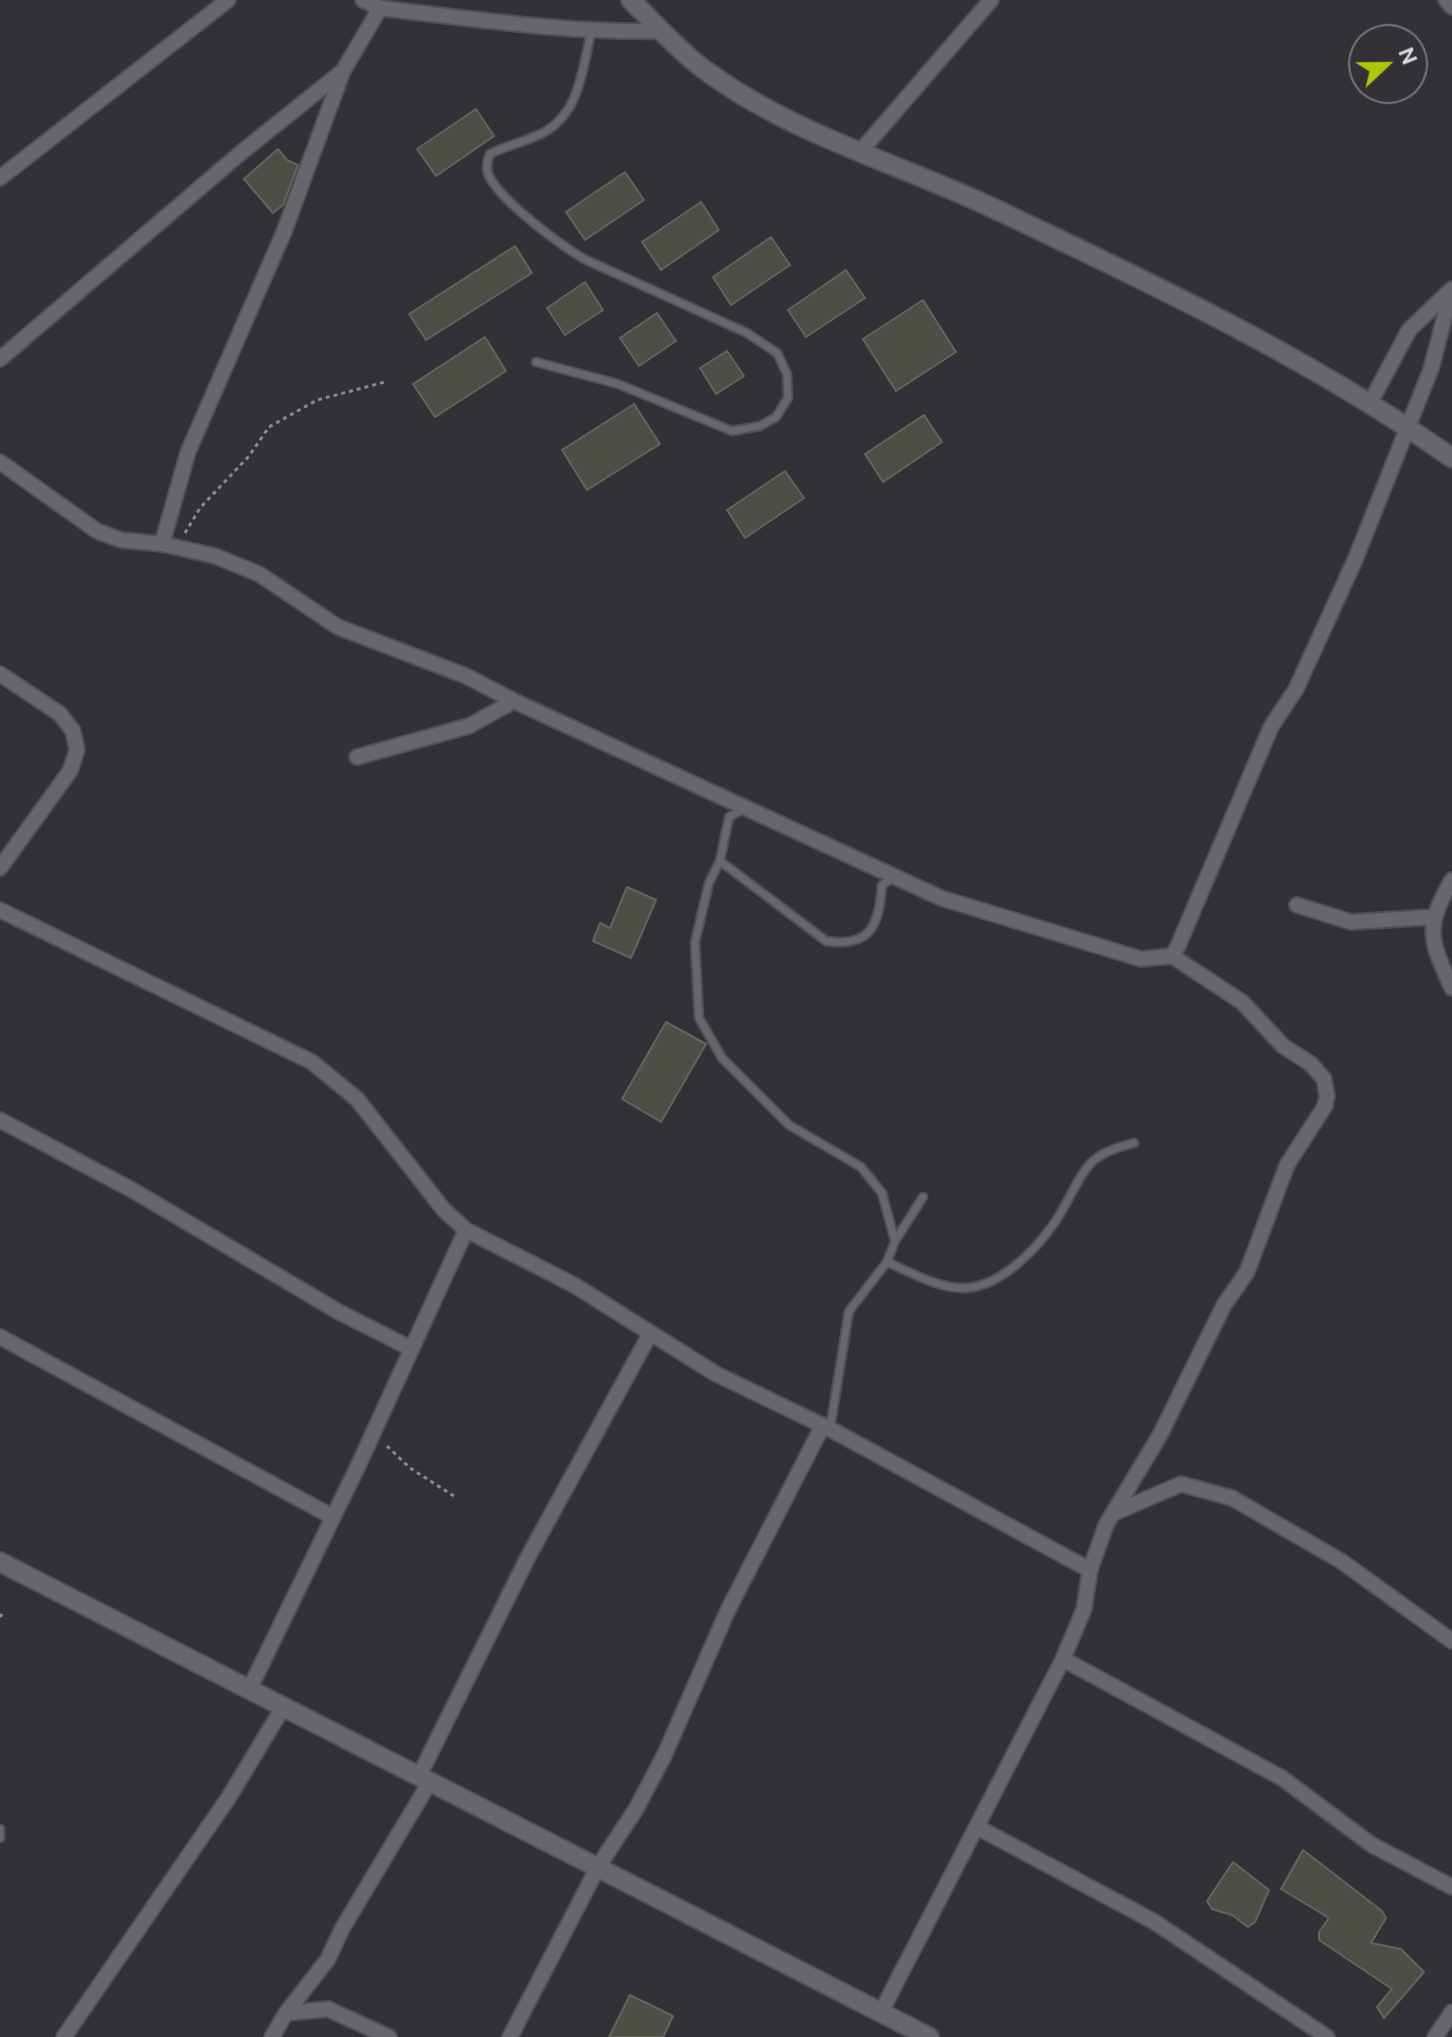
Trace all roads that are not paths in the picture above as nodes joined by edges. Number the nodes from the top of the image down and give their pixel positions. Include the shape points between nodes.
1 (228, 0) edge
2 (363, 0) edge
3 (631, 0) edge
4 (991, 0) edge
5 (1446, 0) edge
6 (1452, 7) edge
7 (380, 8) junction
8 (662, 31) junction
9 (591, 32) junction
10 (343, 71) junction
11 (860, 152) junction
12 (0, 178) edge
13 (1452, 289) edge
14 (0, 359) edge
15 (536, 362) dead end
16 (1370, 403) junction
17 (1408, 429) junction
18 (1448, 451) edge
19 (0, 462) edge
20 (162, 544) junction
21 (0, 674) edge
22 (514, 701) junction
23 (357, 757) dead end
24 (745, 807) junction
25 (720, 861) junction
26 (0, 868) edge
27 (894, 877) junction
28 (1452, 880) edge
29 (1297, 905) dead end
30 (0, 910) edge
31 (1433, 917) junction
32 (1172, 956) junction
33 (1452, 988) edge
34 (0, 1120) edge
35 (1134, 1143) dead end
36 (923, 1197) dead end
37 (466, 1230) junction
38 (895, 1241) junction
39 (887, 1262) junction
40 (650, 1334) junction
41 (0, 1337) edge
42 (412, 1349) junction
43 (827, 1427) junction
44 (1114, 1514) junction
45 (331, 1516) junction
46 (0, 1562) edge
47 (1090, 1570) junction
48 (1452, 1641) edge
49 (1063, 1659) junction
50 (250, 1688) junction
51 (284, 1706) junction
52 (426, 1777) junction
53 (977, 1827) junction
54 (0, 1829) edge
55 (0, 1838) edge
56 (598, 1867) junction
57 (1452, 1887) edge
58 (881, 2012) junction
59 (1452, 2012) edge
60 (286, 2013) junction
61 (64, 2037) edge
62 (272, 2037) edge
63 (389, 2037) edge
64 (510, 2037) edge
65 (929, 2037) edge
66 (1327, 2037) edge
67 (1435, 2037) edge

1 - 12 street
2 - 7 street
3 - 8 street
4 - 11 street
5 - 6 street
7 - 9 street
7 - 10 street
8 - 9 street
8 - 11 street via 740,93 809,132
9 - 15 lane via 575,101 565,118 543,133 490,154 489,178 560,245 747,333 777,353 787,374 788,398 776,417 732,431 618,384
10 - 14 street
10 - 20 street via 284,232 188,452
11 - 16 street via 992,207 1235,328
13 - 16 street via 1409,330
13 - 17 street via 1436,355
16 - 17 street
17 - 18 street
17 - 32 street via 1355,560 1296,689 1271,727
19 - 20 street via 97,531 121,540
20 - 22 street via 215,556 259,574 338,627 466,676
21 - 26 street via 60,714 73,731 77,750 70,771
22 - 23 street via 469,726
22 - 24 street
24 - 25 lane via 729,817
24 - 27 street
25 - 27 lane via 826,941 845,944 872,929 882,885
25 - 38 lane via 709,883 695,942 699,1018 722,1058 789,1125 861,1167 882,1193
27 - 32 street via 941,898 1112,951 1151,960
28 - 31 street
29 - 31 street via 1351,922
30 - 37 street via 335,1077
31 - 33 street via 1433,947
32 - 44 street via 1242,1002 1283,1046 1311,1064 1324,1079 1327,1096 1287,1165 1247,1272 1224,1305
34 - 42 street
35 - 39 lane via 1091,1163 1039,1241 987,1285 961,1288
36 - 38 lane
37 - 40 street via 574,1285
37 - 42 street
38 - 39 lane
39 - 43 lane via 849,1311
40 - 43 street via 716,1374
40 - 52 street via 528,1557
41 - 45 street
42 - 45 street
43 - 47 street
43 - 56 street via 728,1610 664,1756
44 - 47 street
44 - 48 street via 1181,1484 1232,1498 1341,1561
45 - 50 street
46 - 50 street
47 - 49 street via 1084,1609
49 - 53 street
49 - 57 street via 1282,1778 1372,1845
50 - 51 street
51 - 52 street
51 - 61 street via 229,1797
52 - 56 street
52 - 60 street via 328,1959
53 - 58 street
53 - 66 street via 1153,1921
54 - 55 lane
56 - 58 street
56 - 64 street
58 - 65 street
59 - 67 street
60 - 62 street
60 - 63 street via 328,2009

